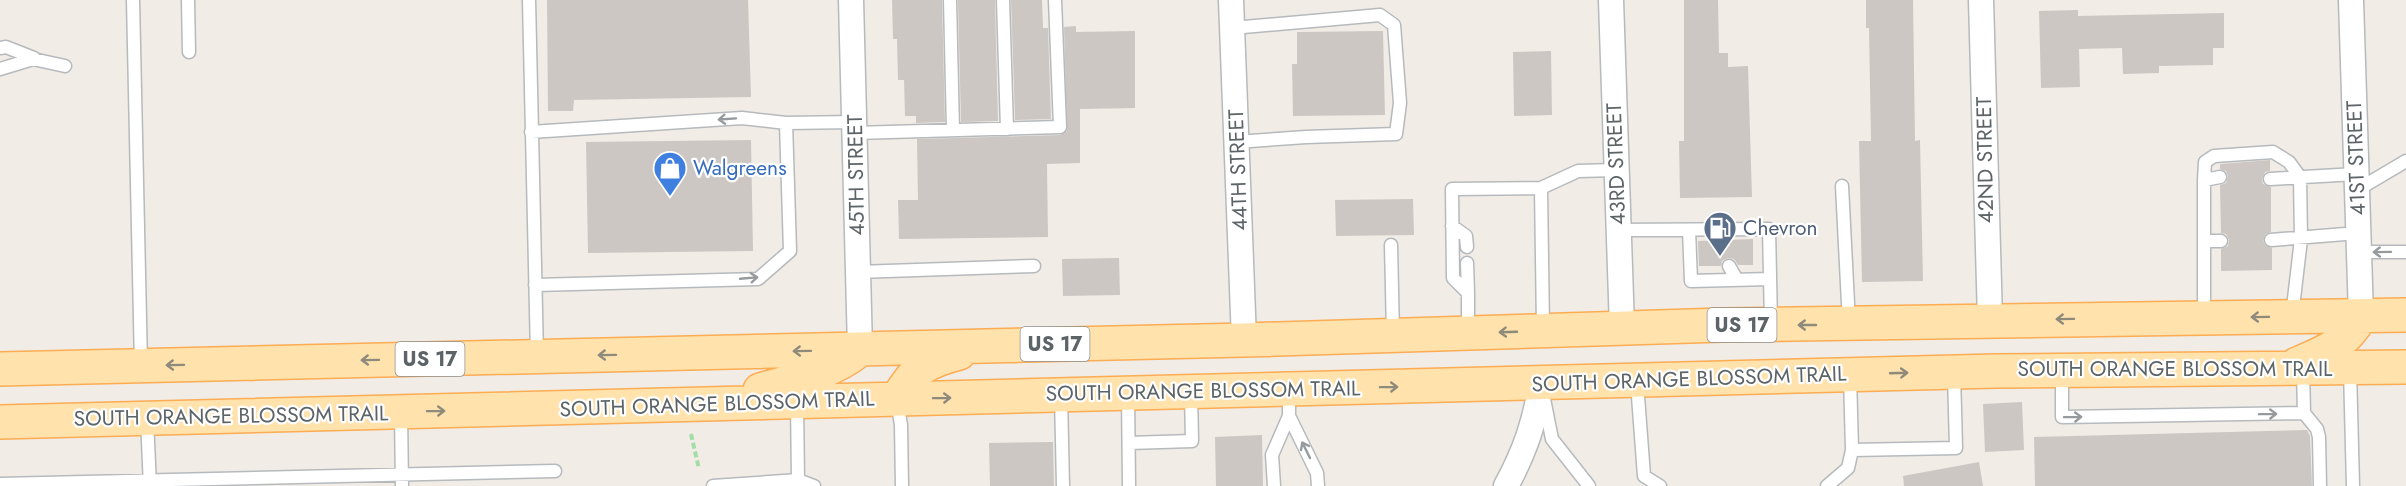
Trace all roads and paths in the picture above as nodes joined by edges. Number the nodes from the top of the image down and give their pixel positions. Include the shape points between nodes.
1 (133, 0) edge
2 (188, 0) edge
3 (529, 0) edge
4 (851, 0) edge
5 (950, 0) edge
6 (1003, 0) edge
7 (1056, 0) edge
8 (1231, 0) edge
9 (1611, 0) edge
10 (1982, 0) edge
11 (2351, 0) edge
12 (1232, 28) junction
13 (0, 48) edge
14 (189, 52) dead end
15 (35, 59) junction
16 (65, 66) dead end
17 (0, 69) edge
18 (786, 123) junction
19 (855, 128) junction
20 (1007, 129) junction
21 (953, 130) junction
22 (531, 132) junction
23 (1236, 142) junction
24 (2406, 161) edge
25 (1616, 170) junction
26 (2220, 177) dead end
27 (2300, 177) junction
28 (2270, 179) dead end
29 (2204, 180) junction
30 (2356, 182) junction
31 (1842, 186) dead end
32 (1541, 189) junction
33 (1452, 226) junction
34 (1708, 228) junction
35 (1618, 230) junction
36 (1689, 230) junction
37 (2301, 239) junction
38 (1715, 240) dead end
39 (2271, 240) dead end
40 (2204, 241) junction
41 (2221, 241) dead end
42 (2359, 243) junction
43 (1391, 245) dead end
44 (1467, 247) dead end
45 (2406, 252) edge
46 (1467, 263) dead end
47 (1034, 266) dead end
48 (1729, 266) dead end
49 (858, 272) junction
50 (1770, 279) junction
51 (1737, 280) junction
52 (535, 285) junction
53 (1468, 293) junction
54 (2406, 315) edge
55 (2361, 316) junction
56 (2292, 317) junction
57 (2204, 318) junction
58 (1990, 320) junction
59 (1771, 325) junction
60 (1849, 325) junction
61 (1622, 328) junction
62 (1544, 331) junction
63 (1468, 333) junction
64 (1393, 335) junction
65 (1244, 340) junction
66 (987, 346) junction
67 (860, 349) junction
68 (537, 357) junction
69 (141, 366) junction
70 (2406, 367) edge
71 (2350, 368) junction
72 (0, 369) edge
73 (2294, 369) junction
74 (2062, 370) junction
75 (1954, 372) junction
76 (1850, 375) junction
77 (1637, 381) junction
78 (1541, 383) junction
79 (1191, 392) junction
80 (1128, 393) junction
81 (1061, 395) junction
82 (897, 399) junction
83 (796, 401) junction
84 (1289, 403) junction
85 (712, 404) junction
86 (401, 412) junction
87 (2304, 413) junction
88 (147, 417) junction
89 (0, 422) edge
90 (691, 434) dead end
91 (1129, 443) junction
92 (1852, 450) junction
93 (699, 469) dead end
94 (555, 471) dead end
95 (402, 480) edge
96 (798, 480) junction
97 (0, 484) edge
98 (149, 484) edge
99 (713, 486) edge
100 (814, 486) edge
101 (902, 486) edge
102 (1063, 486) edge
103 (1129, 486) edge
104 (1274, 486) edge
105 (1318, 486) edge
106 (1506, 486) edge
107 (1589, 486) edge
108 (1660, 486) edge
109 (1827, 486) edge
110 (2320, 486) edge
111 (2353, 486) edge

1 - 69 lane
2 - 14 lane
3 - 22 lane
4 - 19 street, 45TH STREET
5 - 21 lane
6 - 20 lane
7 - 20 lane via 1060,127
8 - 12 street, 44TH STREET
9 - 25 street, 43RD STREET
10 - 58 street, 42ND STREET
11 - 30 street, 41ST STREET
12 - 23 street, 44TH STREET
12 - 23 lane via 1380,15 1394,25 1400,103 1396,134
13 - 15 lane
15 - 16 lane
15 - 17 lane
18 - 19 lane
18 -> 22 lane via 742,118
52 -> 18 lane via 758,279 790,251
19 - 21 lane
19 - 49 street, 45TH STREET
20 - 21 lane
22 - 52 lane
23 - 65 street, 44TH STREET
24 - 30 lane
25 - 32 lane via 1578,171
25 - 35 street, 43RD STREET
26 - 29 lane
27 - 28 lane
27 - 29 lane via 2289,162 2273,152 2214,156 2205,162
27 - 30 lane
27 - 37 lane
29 - 40 lane
30 - 42 street, 41ST STREET
31 - 60 lane
32 - 33 lane via 1452,189
32 - 62 lane
33 - 44 lane via 1467,236
33 - 53 lane via 1453,278
34 - 36 lane
34 - 38 lane
34 - 50 lane via 1769,228
35 - 36 lane
35 - 61 street, 43RD STREET
36 - 51 lane via 1691,281
37 - 39 lane
37 - 42 lane
37 - 56 lane
40 - 41 lane
40 - 57 lane
45 -> 42 lane
42 - 55 street, 41ST STREET
43 - 64 lane
46 - 53 lane
47 - 49 lane
48 - 51 lane
49 - 67 street, 45TH STREET
50 - 51 lane
50 - 59 lane
52 - 68 lane
53 - 63 lane
54 - 55 main road, US 17
55 - 56 main road, US 17
55 - 73 main road via 2349,335
56 -> 57 main road, US 17
57 -> 58 main road, US 17
58 - 60 main road, US 17
60 -> 59 main road, US 17
59 - 61 main road, US 17
61 - 62 main road, US 17
62 -> 63 main road, US 17
63 - 64 main road, US 17
64 - 65 main road, US 17
65 - 66 main road, US 17
66 - 67 main road, US 17
66 - 82 main road via 938,358 912,374
67 -> 68 main road, US 17
67 - 85 main road via 843,363 821,373
68 -> 69 main road, US 17
69 - 72 main road, US 17
70 - 71 main road, SOUTH ORANGE BLOSSOM TRAIL
71 - 73 main road, SOUTH ORANGE BLOSSOM TRAIL
71 - 111 lane
73 - 74 main road, SOUTH ORANGE BLOSSOM TRAIL
73 - 87 lane
74 - 75 main road, SOUTH ORANGE BLOSSOM TRAIL
74 -> 87 lane via 2062,417
76 -> 75 main road, SOUTH ORANGE BLOSSOM TRAIL
75 - 92 lane via 1956,448
76 - 77 main road, SOUTH ORANGE BLOSSOM TRAIL
76 - 92 lane
77 - 78 main road, SOUTH ORANGE BLOSSOM TRAIL
77 - 108 lane via 1644,476
84 -> 78 main road, SOUTH ORANGE BLOSSOM TRAIL
78 - 106 street via 1537,412 1523,454
78 - 107 lane via 1551,439
79 - 80 main road, SOUTH ORANGE BLOSSOM TRAIL
79 - 84 main road, SOUTH ORANGE BLOSSOM TRAIL
79 - 91 lane via 1192,441
80 - 81 main road, SOUTH ORANGE BLOSSOM TRAIL
80 - 91 lane
82 -> 81 main road, SOUTH ORANGE BLOSSOM TRAIL
81 - 102 lane
82 - 83 main road, SOUTH ORANGE BLOSSOM TRAIL
82 - 101 lane
83 - 85 main road, SOUTH ORANGE BLOSSOM TRAIL
83 - 96 lane
84 - 104 lane via 1272,455
105 -> 84 lane via 1317,473
86 -> 85 main road, SOUTH ORANGE BLOSSOM TRAIL
86 - 88 main road, SOUTH ORANGE BLOSSOM TRAIL
86 - 95 lane
87 - 110 lane via 2319,437
88 - 89 main road, SOUTH ORANGE BLOSSOM TRAIL
88 - 98 lane
90 - 93 path
91 - 103 lane
92 - 109 lane via 1848,468
94 - 95 lane
95 - 98 lane
96 - 99 lane
96 - 100 lane
97 - 98 lane

